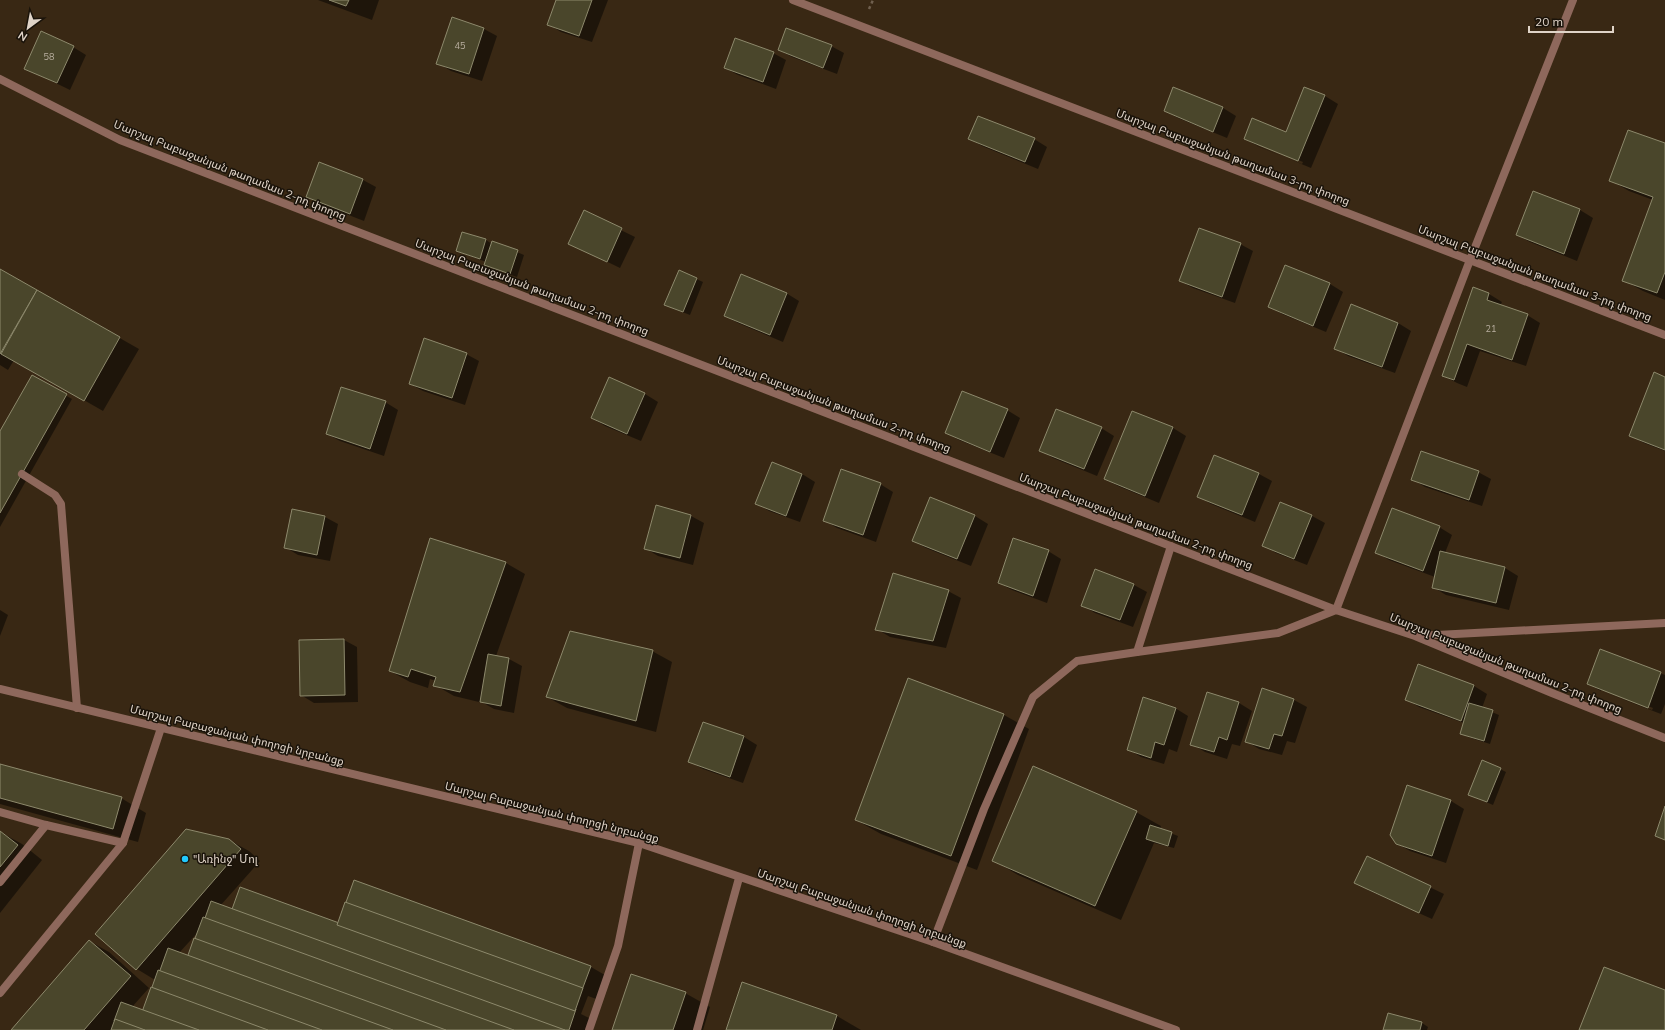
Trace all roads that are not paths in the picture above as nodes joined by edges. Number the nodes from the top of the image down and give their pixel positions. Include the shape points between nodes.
1 (793, 0) edge
2 (1574, 0) edge
3 (0, 79) edge
4 (1470, 260) junction
5 (1665, 334) edge
6 (22, 474) dead end
7 (1171, 546) junction
8 (1336, 610) junction
9 (1665, 623) edge
10 (1415, 636) junction
11 (1137, 652) junction
12 (0, 689) edge
13 (77, 708) junction
14 (161, 728) junction
15 (1665, 738) edge
16 (0, 812) edge
17 (46, 825) junction
18 (123, 843) junction
19 (639, 843) junction
20 (739, 878) junction
21 (0, 882) edge
22 (932, 942) junction
23 (0, 993) edge
24 (589, 1030) edge
25 (697, 1030) edge
26 (1176, 1030) edge

1 - 4 street, Մարշալ Բաբաջանյան թաղամաս 3-րդ փողոց
2 - 4 street
3 - 7 street, Մարշալ Բաբաջանյան թաղամաս 2-րդ փողոց via 120,140
4 - 5 street, Մարշալ Բաբաջանյան թաղամաս 3-րդ փողոց
4 - 8 street
6 - 13 street via 55,495 61,504
7 - 8 street, Մարշալ Բաբաջանյան թաղամաս 2-րդ փողոց
7 - 11 street
8 - 10 street, Մարշալ Բաբաջանյան թաղամաս 2-րդ փողոց
8 - 11 street via 1278,634
9 - 10 street
10 - 15 street, Մարշալ Բաբաջանյան թաղամաս 2-րդ փողոց
11 - 22 street via 1077,661 1033,697 984,809
12 - 13 street, Մարշալ Բաբաջանյան փողոցի նրբանցք
13 - 14 street, Մարշալ Բաբաջանյան փողոցի նրբանցք
14 - 18 street
14 - 19 street, Մարշալ Բաբաջանյան փողոցի նրբանցք
16 - 17 street
17 - 18 street
17 - 21 street
18 - 23 street
19 - 20 street, Մարշալ Բաբաջանյան փողոցի նրբանցք
19 - 24 street via 618,946
20 - 22 street, Մարշալ Բաբաջանյան փողոցի նրբանցք
20 - 25 street
22 - 26 street, Մարշալ Բաբաջանյան փողոցի նրբանցք

